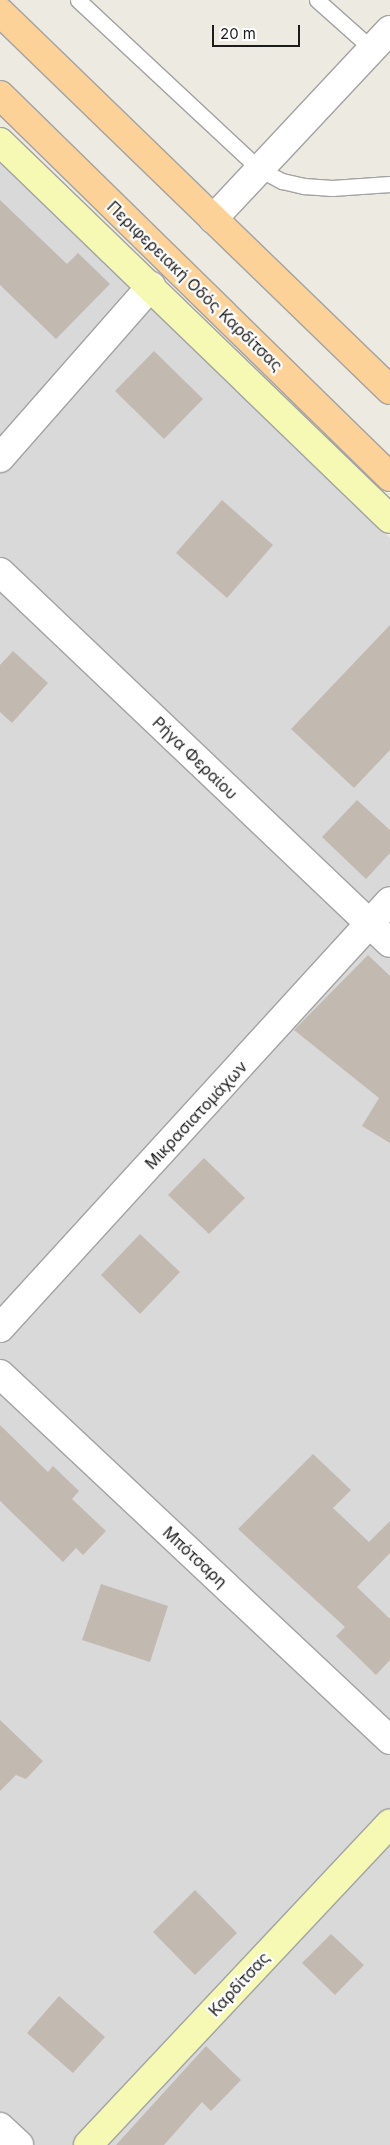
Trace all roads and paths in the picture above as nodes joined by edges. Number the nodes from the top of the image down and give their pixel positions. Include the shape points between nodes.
1 (78, 0) edge
2 (317, 0) edge
3 (0, 12) edge
4 (381, 40) edge
5 (0, 95) edge
6 (0, 142) edge
7 (259, 169) junction
8 (390, 184) edge
9 (213, 219) junction
10 (150, 286) junction
11 (390, 390) edge
12 (0, 458) edge
13 (390, 477) edge
14 (390, 519) edge
15 (0, 572) edge
16 (390, 901) edge
17 (370, 924) junction
18 (390, 943) edge
19 (0, 1328) edge
20 (0, 1374) edge
21 (390, 1740) edge
22 (390, 1823) edge
23 (0, 2127) edge
24 (20, 2145) edge
25 (88, 2145) edge

1 - 7 lane
2 - 4 lane
3 - 9 main road
4 - 7 street
5 - 13 main road, Περιφερειακή Οδός Καρδίτσας
6 - 10 street
7 - 8 lane via 282,181 304,186 332,188
7 - 9 street
9 - 11 main road
10 - 12 street
10 - 14 street
15 - 17 street, Ρήγα Φεραίου
16 - 17 street, Μικρασιατομάχων
17 - 18 street, Ρήγα Φεραίου
17 - 19 street, Μικρασιατομάχων
20 - 21 street, Μπότσαρη
22 - 25 street, Καρδίτσας
23 - 24 street

